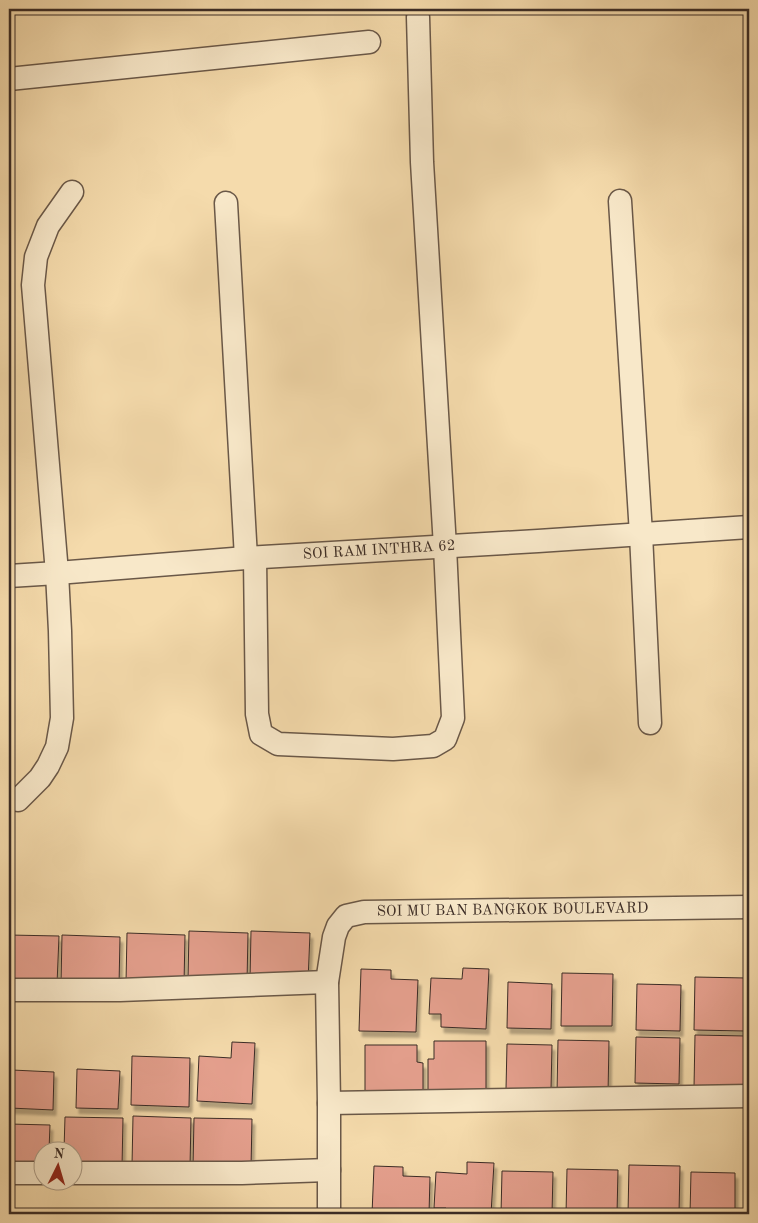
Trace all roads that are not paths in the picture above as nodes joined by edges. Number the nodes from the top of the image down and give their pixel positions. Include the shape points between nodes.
1 (418, 16) dead end
2 (369, 42) dead end
3 (9, 79) edge
4 (72, 192) dead end
5 (620, 201) dead end
6 (226, 203) dead end
7 (749, 527) edge
8 (642, 534) junction
9 (445, 547) junction
10 (250, 558) junction
11 (56, 573) junction
12 (9, 576) edge
13 (650, 723) dead end
14 (18, 800) dead end
15 (749, 907) edge
16 (327, 982) junction
17 (9, 990) edge
18 (749, 1096) edge
19 (329, 1103) junction
20 (329, 1170) junction
21 (9, 1173) edge
22 (32, 1173) edge
23 (82, 1173) edge
24 (329, 1214) edge

1 - 9 street via 422,162
2 - 3 street
4 - 11 street via 48,226 36,257 33,285
5 - 8 street
6 - 10 street
7 - 8 street, SOI RAM INTHRA 62
8 - 9 street, SOI RAM INTHRA 62
8 - 13 street
9 - 10 street, SOI RAM INTHRA 62
9 - 10 street via 453,718 445,738 433,746 393,749 278,744 261,734 257,714
10 - 11 street, SOI RAM INTHRA 62
11 - 12 street, SOI RAM INTHRA 62
11 - 14 street via 62,718 57,747 48,766
15 - 16 street, SOI MU BAN BANGKOK BOULEVARD via 364,912 346,916 338,926
16 - 17 street via 120,990
16 - 19 street, SOI MU BAN BANGKOK BOULEVARD
18 - 19 street
19 - 20 street, SOI MU BAN BANGKOK BOULEVARD
20 - 23 street
20 - 24 street, SOI MU BAN BANGKOK BOULEVARD
21 - 22 street

